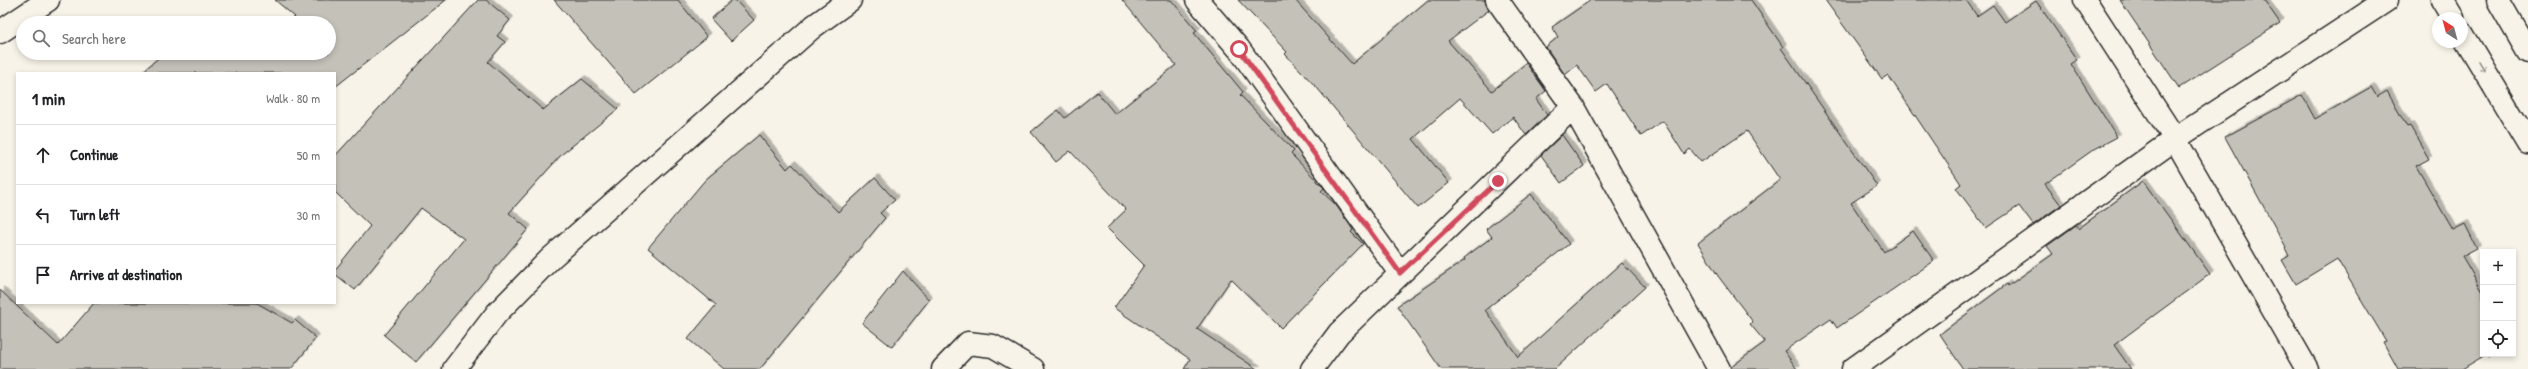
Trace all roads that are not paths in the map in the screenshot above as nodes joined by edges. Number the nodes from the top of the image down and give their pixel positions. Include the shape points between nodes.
1 (48, 0) edge
2 (850, 0) edge
3 (1197, 0) edge
4 (1497, 0) edge
5 (2085, 0) edge
6 (2387, 0) edge
7 (2442, 0) edge
8 (2498, 0) edge
9 (2449, 12) edge
10 (24, 16) edge
11 (16, 21) edge
12 (0, 32) edge
13 (2525, 38) edge
14 (2468, 43) edge
15 (1573, 108) junction
16 (2174, 139) junction
17 (2528, 143) edge
18 (1400, 273) junction
19 (454, 369) edge
20 (943, 369) edge
21 (1033, 369) edge
22 (1312, 369) edge
23 (1719, 369) edge
24 (1853, 369) edge
25 (2306, 369) edge

1 - 10 street
2 - 19 street via 814,26 551,258 497,313
3 - 18 street via 1239,49
4 - 15 street
5 - 16 street
6 - 16 street
7 - 9 street
8 - 13 street
11 - 12 street
14 -> 17 street
15 - 18 street
15 - 23 street
16 - 24 street
16 - 25 street
18 - 22 street via 1339,333
20 - 21 street via 968,343 993,346

